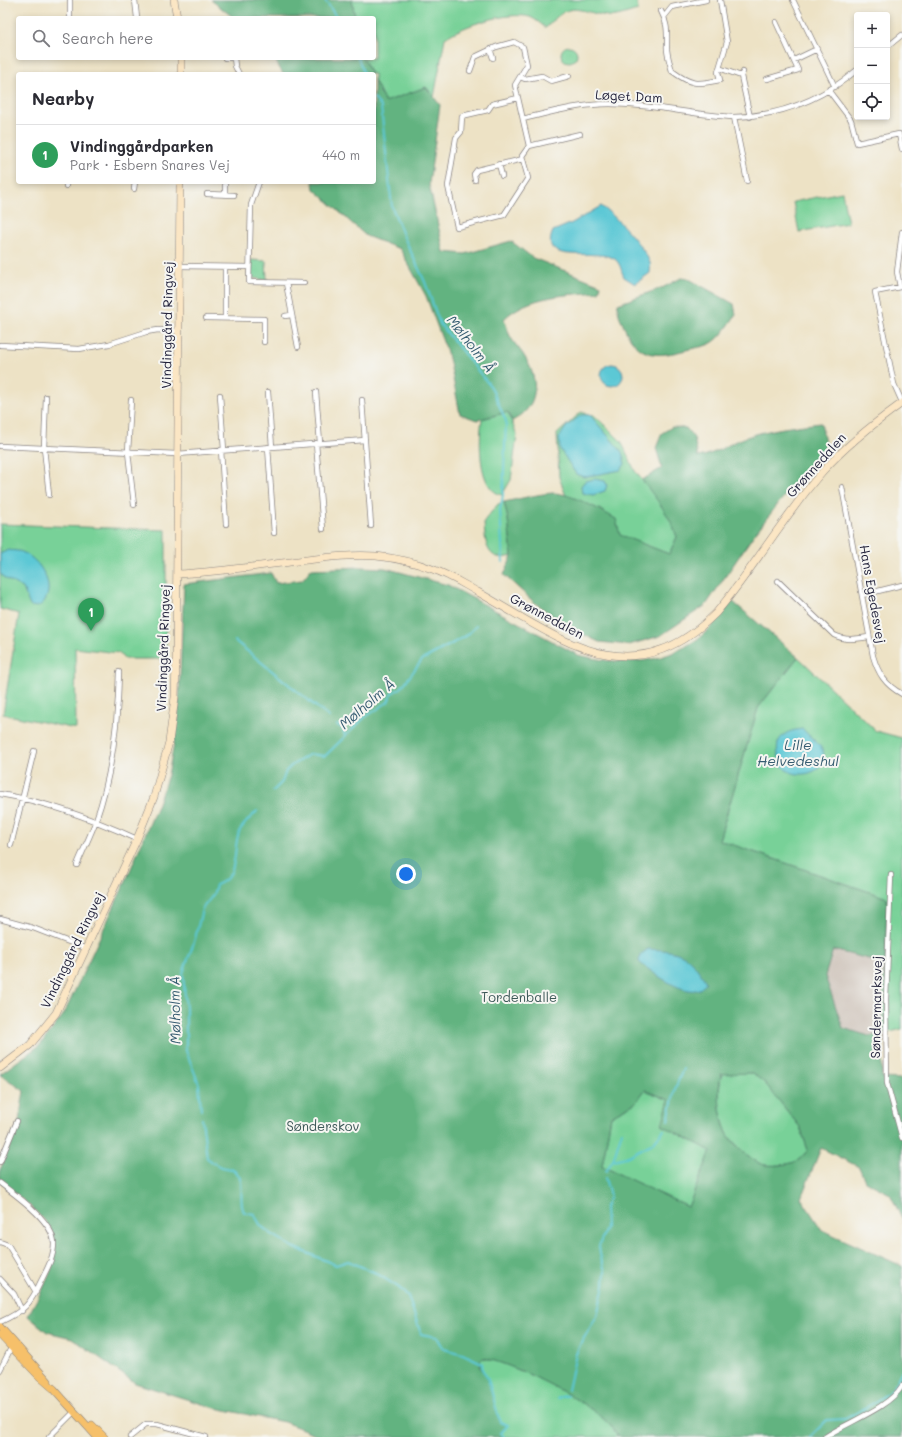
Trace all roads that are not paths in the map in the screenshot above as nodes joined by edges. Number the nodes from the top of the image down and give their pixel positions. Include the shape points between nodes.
1 (70, 0) edge
2 (135, 0) edge
3 (174, 0) edge
4 (706, 0) edge
5 (720, 0) edge
6 (792, 0) edge
7 (661, 11) dead end
8 (70, 16) edge
9 (137, 16) edge
10 (177, 16) edge
11 (664, 17) junction
12 (776, 22) dead end
13 (902, 35) edge
14 (890, 44) edge
15 (816, 49) junction
16 (490, 50) junction
17 (493, 58) dead end
18 (181, 60) edge
19 (234, 60) edge
20 (794, 60) junction
21 (719, 68) junction
22 (470, 71) dead end
23 (181, 72) edge
24 (238, 72) edge
25 (854, 72) edge
26 (569, 76) dead end
27 (520, 77) junction
28 (767, 79) dead end
29 (835, 87) junction
30 (829, 91) junction
31 (518, 98) junction
32 (734, 117) junction
33 (750, 117) junction
34 (523, 119) junction
35 (580, 134) dead end
36 (529, 146) junction
37 (902, 149) edge
38 (523, 159) junction
39 (499, 164) junction
40 (502, 176) dead end
41 (475, 180) dead end
42 (747, 181) dead end
43 (135, 184) edge
44 (180, 184) edge
45 (225, 184) edge
46 (258, 184) edge
47 (134, 189) dead end
48 (207, 194) dead end
49 (225, 195) junction
50 (234, 195) dead end
51 (902, 232) edge
52 (180, 266) junction
53 (225, 266) junction
54 (249, 267) junction
55 (286, 283) junction
56 (304, 283) dead end
57 (291, 315) junction
58 (285, 316) dead end
59 (206, 318) dead end
60 (225, 318) junction
61 (178, 331) junction
62 (264, 342) dead end
63 (0, 345) edge
64 (298, 347) dead end
65 (268, 392) dead end
66 (316, 392) dead end
67 (220, 395) dead end
68 (46, 397) dead end
69 (130, 400) dead end
70 (362, 400) dead end
71 (902, 402) edge
72 (365, 440) junction
73 (318, 443) junction
74 (0, 446) edge
75 (270, 447) junction
76 (44, 448) junction
77 (222, 450) junction
78 (128, 452) junction
79 (177, 454) junction
80 (842, 487) dead end
81 (48, 495) dead end
82 (134, 505) dead end
83 (226, 524) dead end
84 (371, 526) dead end
85 (323, 529) dead end
86 (274, 533) dead end
87 (177, 574) junction
88 (778, 581) dead end
89 (902, 585) edge
90 (862, 595) junction
91 (869, 637) junction
92 (119, 672) dead end
93 (902, 694) edge
94 (34, 751) dead end
95 (0, 794) edge
96 (23, 798) junction
97 (96, 821) junction
98 (137, 839) junction
99 (11, 845) dead end
100 (77, 865) dead end
101 (891, 875) dead end
102 (0, 919) edge
103 (87, 949) junction
104 (0, 1068) edge
105 (18, 1122) dead end
106 (902, 1138) edge
107 (0, 1162) edge
108 (0, 1183) edge
109 (0, 1242) edge
110 (0, 1279) edge
111 (36, 1292) junction
112 (22, 1311) junction
113 (0, 1322) edge
114 (0, 1327) edge
115 (0, 1335) edge
116 (12, 1348) junction
117 (0, 1370) edge
118 (902, 1386) edge
119 (54, 1389) junction
120 (74, 1412) junction
121 (49, 1437) edge
122 (97, 1437) edge
123 (104, 1437) edge
124 (130, 1437) edge
125 (206, 1437) edge
126 (824, 1437) edge

1 - 8 street
2 - 9 street
3 - 10 street
4 - 11 street via 672,7
5 - 21 street via 727,42
6 - 15 street
7 - 11 street
11 - 21 street via 668,38 666,45 672,71 686,82 698,84 720,80
12 - 20 street
13 - 14 street
15 - 20 street
15 - 29 street
16 - 17 street
16 - 22 street via 475,57
16 - 27 street via 514,42 523,47 527,65
18 - 23 street
19 - 24 street
20 - 28 street via 798,70
21 - 33 street via 742,74
25 - 29 street, Løget Dam
26 - 27 street via 551,81 542,76 525,80
27 - 31 street via 515,85
29 - 30 street, Løget Dam
30 - 33 street, Løget Dam via 795,107
30 - 37 street via 851,120 856,143 899,134
31 - 34 street
31 - 38 street via 492,104 488,110 462,116 461,132 456,138 448,186 456,227 504,215 528,178
32 - 33 street, Løget Dam
32 - 34 street, Løget Dam via 609,104 570,108
32 - 42 street
34 - 36 street
35 - 36 street
36 - 38 street via 522,156
38 - 39 street
39 - 40 street
39 - 41 street via 477,170 474,174
43 - 47 street
44 - 52 street, Vindinggård Ringvej
45 - 49 street
46 - 54 street via 251,205
48 - 49 street
49 - 50 street
51 - 71 street, Grønnedalen via 897,272 900,287 875,292 894,384
52 - 53 street
52 - 61 street, Vindinggård Ringvej
53 - 54 street
53 - 60 street
54 - 55 street via 249,282
55 - 56 street
55 - 57 street
57 - 58 street
57 - 64 street
59 - 60 street
60 - 62 street via 264,319
61 - 63 street via 146,332 109,344 79,348
61 - 79 street, Vindinggård Ringvej
65 - 75 street
66 - 73 street
67 - 77 street
68 - 76 street
69 - 78 street
70 - 72 street
71 - 87 street, Grønnedalen via 861,433 822,472 716,613 701,629 686,639 654,653 624,657 587,651 563,641 468,586 433,569 376,556 334,557
72 - 73 street
72 - 84 street
73 - 75 street
73 - 85 street
74 - 76 street
75 - 77 street
75 - 86 street
76 - 78 street
76 - 81 street
77 - 79 street
77 - 83 street
78 - 79 street
78 - 82 street
79 - 87 street, Vindinggård Ringvej
80 - 90 street, Hans Egedesvej
87 - 98 street, Vindinggård Ringvej via 173,715 163,765
88 - 91 street via 834,635 842,639
89 - 90 street
90 - 91 street, Hans Egedesvej
91 - 93 street, Hans Egedesvej via 877,670 883,680
92 - 97 street via 118,720
94 - 96 street
95 - 96 street
96 - 97 street
96 - 99 street
97 - 98 street
97 - 100 street
98 - 103 street, Vindinggård Ringvej
101 - 106 street, Søndermarksvej via 886,999 887,1083
102 - 103 street via 33,928
103 - 104 street, Vindinggård Ringvej via 56,1013 45,1029 30,1045
105 - 107 street
108 - 111 street via 37,1214 48,1228 54,1242 49,1265
109 - 111 street via 8,1245
110 - 112 street via 14,1294
111 - 112 street
112 - 113 street
114 - 119 main road via 43,1373
115 - 116 main road
116 - 117 street
116 - 119 main road
118 - 126 street via 890,1399
119 - 120 main road
120 - 121 street
120 - 122 main road
120 - 123 main road via 86,1419
124 - 125 street via 146,1424 157,1424

